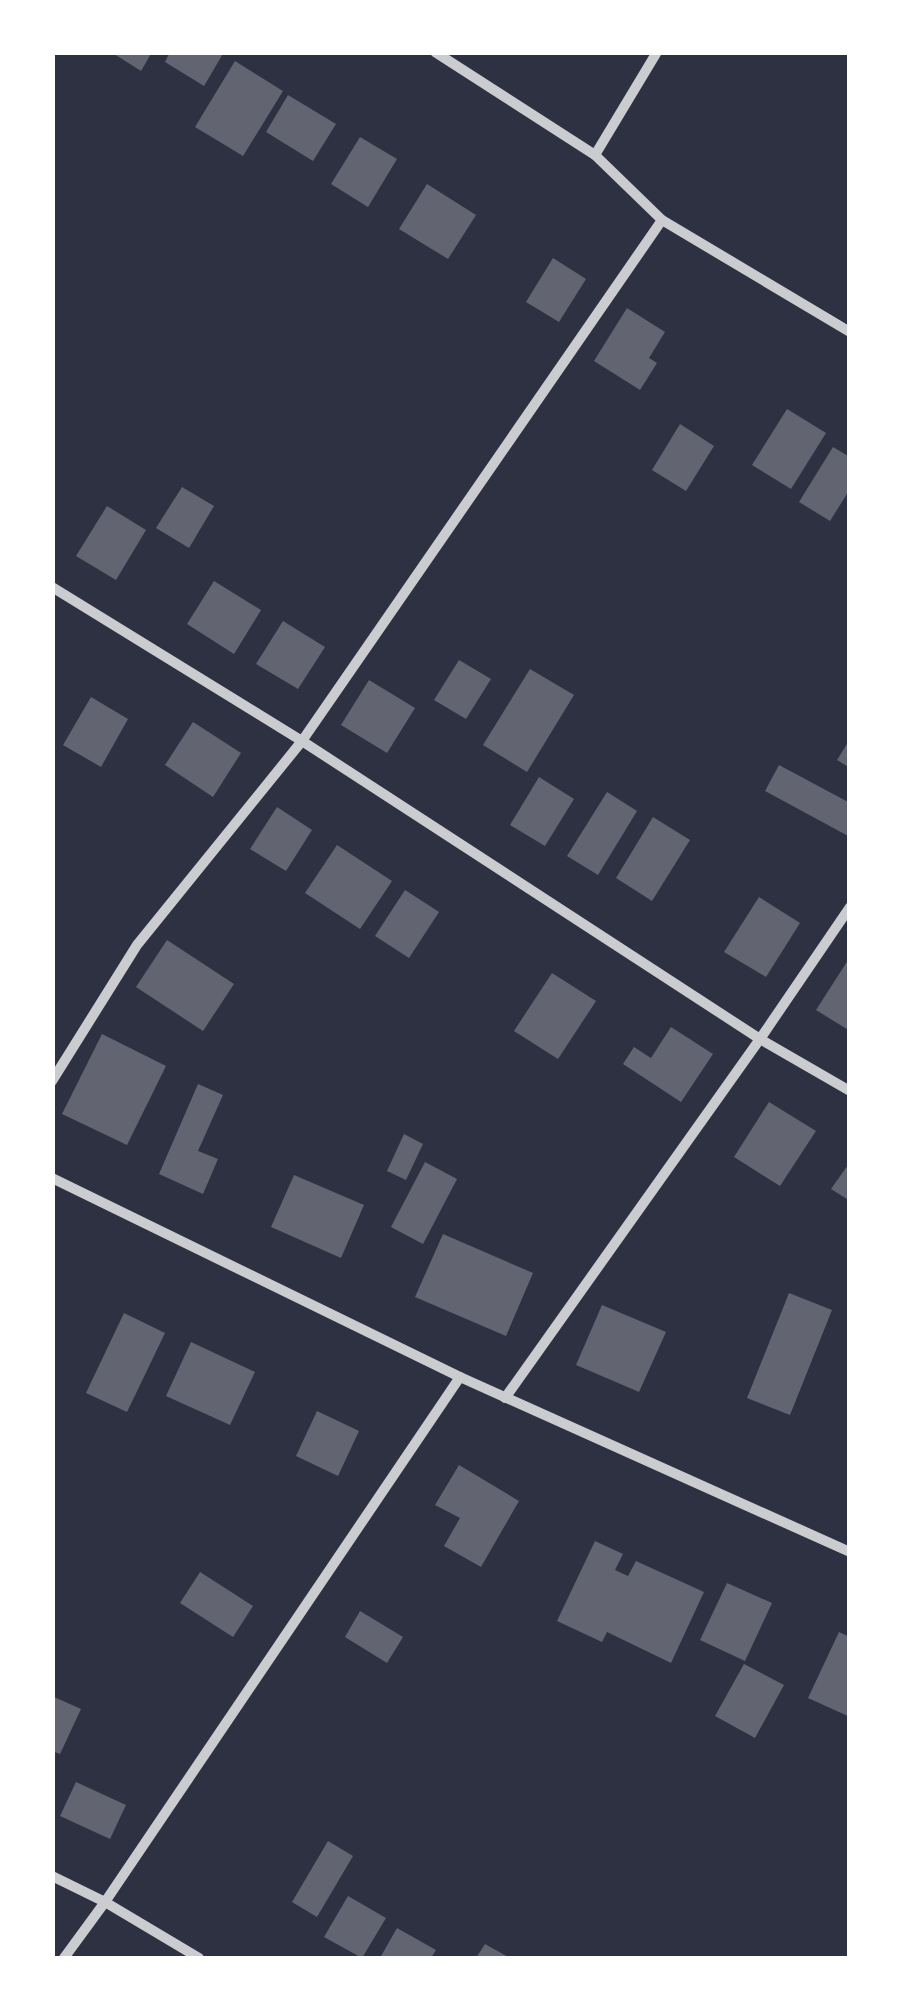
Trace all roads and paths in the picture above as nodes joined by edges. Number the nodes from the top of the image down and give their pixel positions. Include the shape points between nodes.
1 (436, 52) edge
2 (657, 52) edge
3 (595, 156) junction
4 (662, 220) junction
5 (850, 332) edge
6 (52, 587) edge
7 (302, 741) junction
8 (850, 907) edge
9 (760, 1039) junction
10 (52, 1082) edge
11 (850, 1091) edge
12 (52, 1178) edge
13 (460, 1378) junction
14 (505, 1398) junction
15 (850, 1552) edge
16 (52, 1876) edge
17 (105, 1902) junction
18 (64, 1958) edge
19 (200, 1958) edge

1 - 3 street
2 - 3 street
3 - 4 street
4 - 5 street
4 - 7 street
6 - 7 street
7 - 9 street
7 - 10 street via 137,945
8 - 9 street
9 - 11 street
9 - 14 street
12 - 13 street
13 - 14 street
13 - 17 street
14 - 15 street
16 - 17 street
17 - 18 street
17 - 19 street

